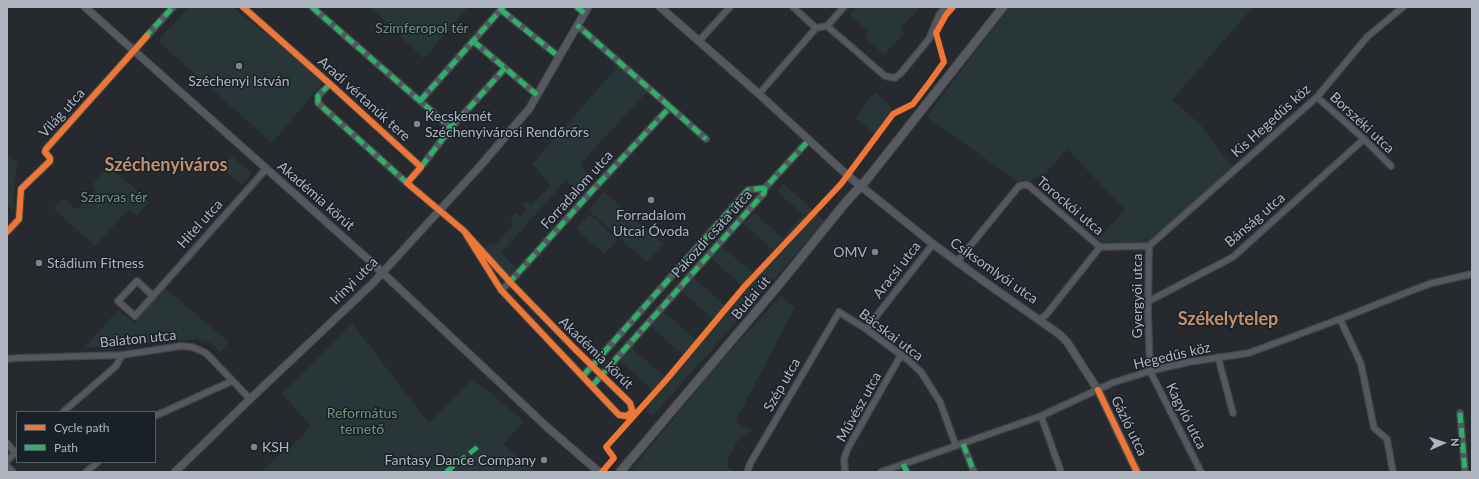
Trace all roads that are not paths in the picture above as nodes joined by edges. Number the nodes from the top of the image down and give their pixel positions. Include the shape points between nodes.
1 (85, 7) edge
2 (172, 7) edge
3 (243, 7) edge
4 (312, 7) edge
5 (577, 7) edge
6 (660, 7) edge
7 (730, 7) edge
8 (793, 7) edge
9 (844, 7) edge
10 (946, 7) edge
11 (1003, 7) edge
12 (1402, 7) edge
13 (502, 8) edge
14 (586, 10) edge
15 (577, 26) junction
16 (827, 26) junction
17 (816, 28) junction
18 (473, 41) junction
19 (700, 41) junction
20 (134, 50) junction
21 (558, 56) junction
22 (505, 68) junction
23 (330, 84) junction
24 (759, 94) junction
25 (537, 95) junction
26 (1317, 97) junction
27 (420, 101) junction
28 (670, 107) junction
29 (452, 128) junction
30 (706, 139) dead end
31 (1364, 139) junction
32 (809, 140) junction
33 (1391, 166) dead end
34 (421, 167) junction
35 (266, 169) junction
36 (407, 183) junction
37 (861, 186) junction
38 (765, 188) junction
39 (440, 211) junction
40 (464, 231) junction
41 (7, 232) edge
42 (933, 244) junction
43 (1149, 246) junction
44 (1100, 247) junction
45 (957, 262) junction
46 (382, 273) junction
47 (1472, 274) edge
48 (510, 282) junction
49 (501, 290) junction
50 (153, 296) junction
51 (1149, 301) junction
52 (838, 312) joint
53 (1040, 319) junction
54 (1340, 319) junction
55 (866, 329) junction
56 (122, 355) junction
57 (901, 355) junction
58 (1218, 357) junction
59 (7, 359) edge
60 (592, 365) junction
61 (1150, 370) junction
62 (602, 375) junction
63 (583, 376) junction
64 (232, 380) junction
65 (592, 386) junction
66 (1098, 390) junction
67 (250, 399) junction
68 (63, 411) edge
69 (1233, 413) dead end
70 (1460, 413) dead end
71 (156, 416) edge
72 (1041, 416) junction
73 (7, 443) edge
74 (963, 444) junction
75 (956, 446) junction
76 (16, 452) edge
77 (7, 461) edge
78 (97, 463) edge
79 (903, 464) junction
80 (7, 466) edge
81 (13, 472) edge
82 (86, 472) edge
83 (175, 472) edge
84 (599, 472) edge
85 (620, 472) edge
86 (747, 472) edge
87 (845, 472) edge
88 (881, 472) edge
89 (907, 472) edge
90 (974, 472) edge
91 (1061, 472) edge
92 (1137, 472) edge
93 (1201, 472) edge
94 (1393, 472) edge
95 (1465, 472) edge

1 - 20 street, Akadémia körút
2 - 20 street, Világ utca
3 - 23 street, Aradi vértanúk tere
4 - 27 street
5 - 14 street, Irinyi utca
6 - 19 street, Csíksomlyói utca
7 - 19 street
8 - 17 street
9 - 16 street
10 - 16 street via 929,38 895,78 885,76
11 - 37 main road, Budai út
12 - 26 street, Kis Hegedűs köz via 1367,37
13 - 18 street
13 - 21 street
14 - 15 street, Irinyi utca
15 - 21 street, Irinyi utca
15 - 28 street
16 - 17 street
17 - 24 street
18 - 22 street
18 - 27 street
19 - 24 street, Csíksomlyói utca
20 - 35 street, Akadémia körút
20 - 41 street, Világ utca via 46,149 50,161 21,189 19,219
21 - 25 street, Irinyi utca
22 - 25 street
22 - 29 street
23 - 34 street, Aradi vértanúk tere
23 - 36 street, Aradi vértanúk tere via 318,96 318,103
24 - 32 street, Csíksomlyói utca
25 - 39 street, Irinyi utca via 504,140
26 - 31 street, Borszéki utca
26 - 43 street, Kis Hegedűs köz
27 - 29 street
28 - 30 street
28 - 48 street, Forradalom utca
29 - 34 street
31 - 33 street, Borszéki utca
31 - 51 street, Bánság utca via 1233,257
32 - 37 street, Csíksomlyói utca
32 - 38 street
34 - 36 street
35 - 46 street, Akadémia körút
35 - 50 street, Hitel utca
36 - 39 street, Aradi vértanúk tere
37 - 42 street, Csíksomlyói utca
37 - 85 main road, Budai út
38 - 60 street, Pákozdi csata utca via 748,190
38 - 62 street, Pákozdi csata utca via 764,193
39 - 40 street, Aradi vértanúk tere
39 - 46 street, Irinyi utca
40 - 48 street, Akadémia körút
40 - 49 street, Akadémia körút
42 - 45 street, Csíksomlyói utca
42 - 55 street, Aracsi utca
43 - 44 street, Torockói utca
43 - 51 street, Gyergyói utca
44 - 45 street, Torockói utca via 1028,185 1024,185 1019,186
44 - 53 street via 1046,315
45 - 53 street, Csíksomlyói utca
46 - 67 street, Irinyi utca
46 - 84 street, Akadémia körút
47 - 54 street, Hegedűs köz via 1432,283
48 - 49 street, Forradalom utca
48 - 60 street, Akadémia körút
49 - 63 street, Akadémia körút
50 - 50 street, Hitel utca via 137,281 118,301 135,316
51 - 61 street, Gyergyói utca
52 - 55 street, Bácskai utca
52 - 86 street, Szép utca
53 - 66 street, Csíksomlyói utca via 1067,342
54 - 58 street, Hegedűs köz via 1250,353
54 - 94 street via 1361,364 1374,428 1387,439
55 - 57 street, Bácskai utca
56 - 59 street, Balaton utca
56 - 64 street, Balaton utca via 181,346 192,347 206,354
56 - 68 street via 116,366
57 - 75 street, Bácskai utca via 921,372 933,390
57 - 87 street, Művész utca via 848,448 844,459
58 - 61 street, Hegedűs köz
58 - 69 street
60 - 62 street, Akadémia körút
60 - 63 street, Pákozdi csata utca
61 - 66 street, Hegedűs köz
61 - 93 street, Kagyló utca
62 - 65 street, Pákozdi csata utca
62 - 65 street, Akadémia körút via 630,403 630,414 619,415
63 - 65 street, Akadémia körút
64 - 67 street, Balaton utca
64 - 71 street
66 - 72 street, Hegedűs köz
66 - 92 street, Gázló utca
67 - 83 street, Irinyi utca
70 - 95 street
72 - 74 street, Hegedűs köz
72 - 91 street
73 - 76 street
74 - 75 street, Hegedűs köz
74 - 90 street
75 - 79 street, Hegedűs köz
76 - 77 street
78 - 82 street
79 - 88 street, Hegedűs köz
79 - 89 street
80 - 81 street

